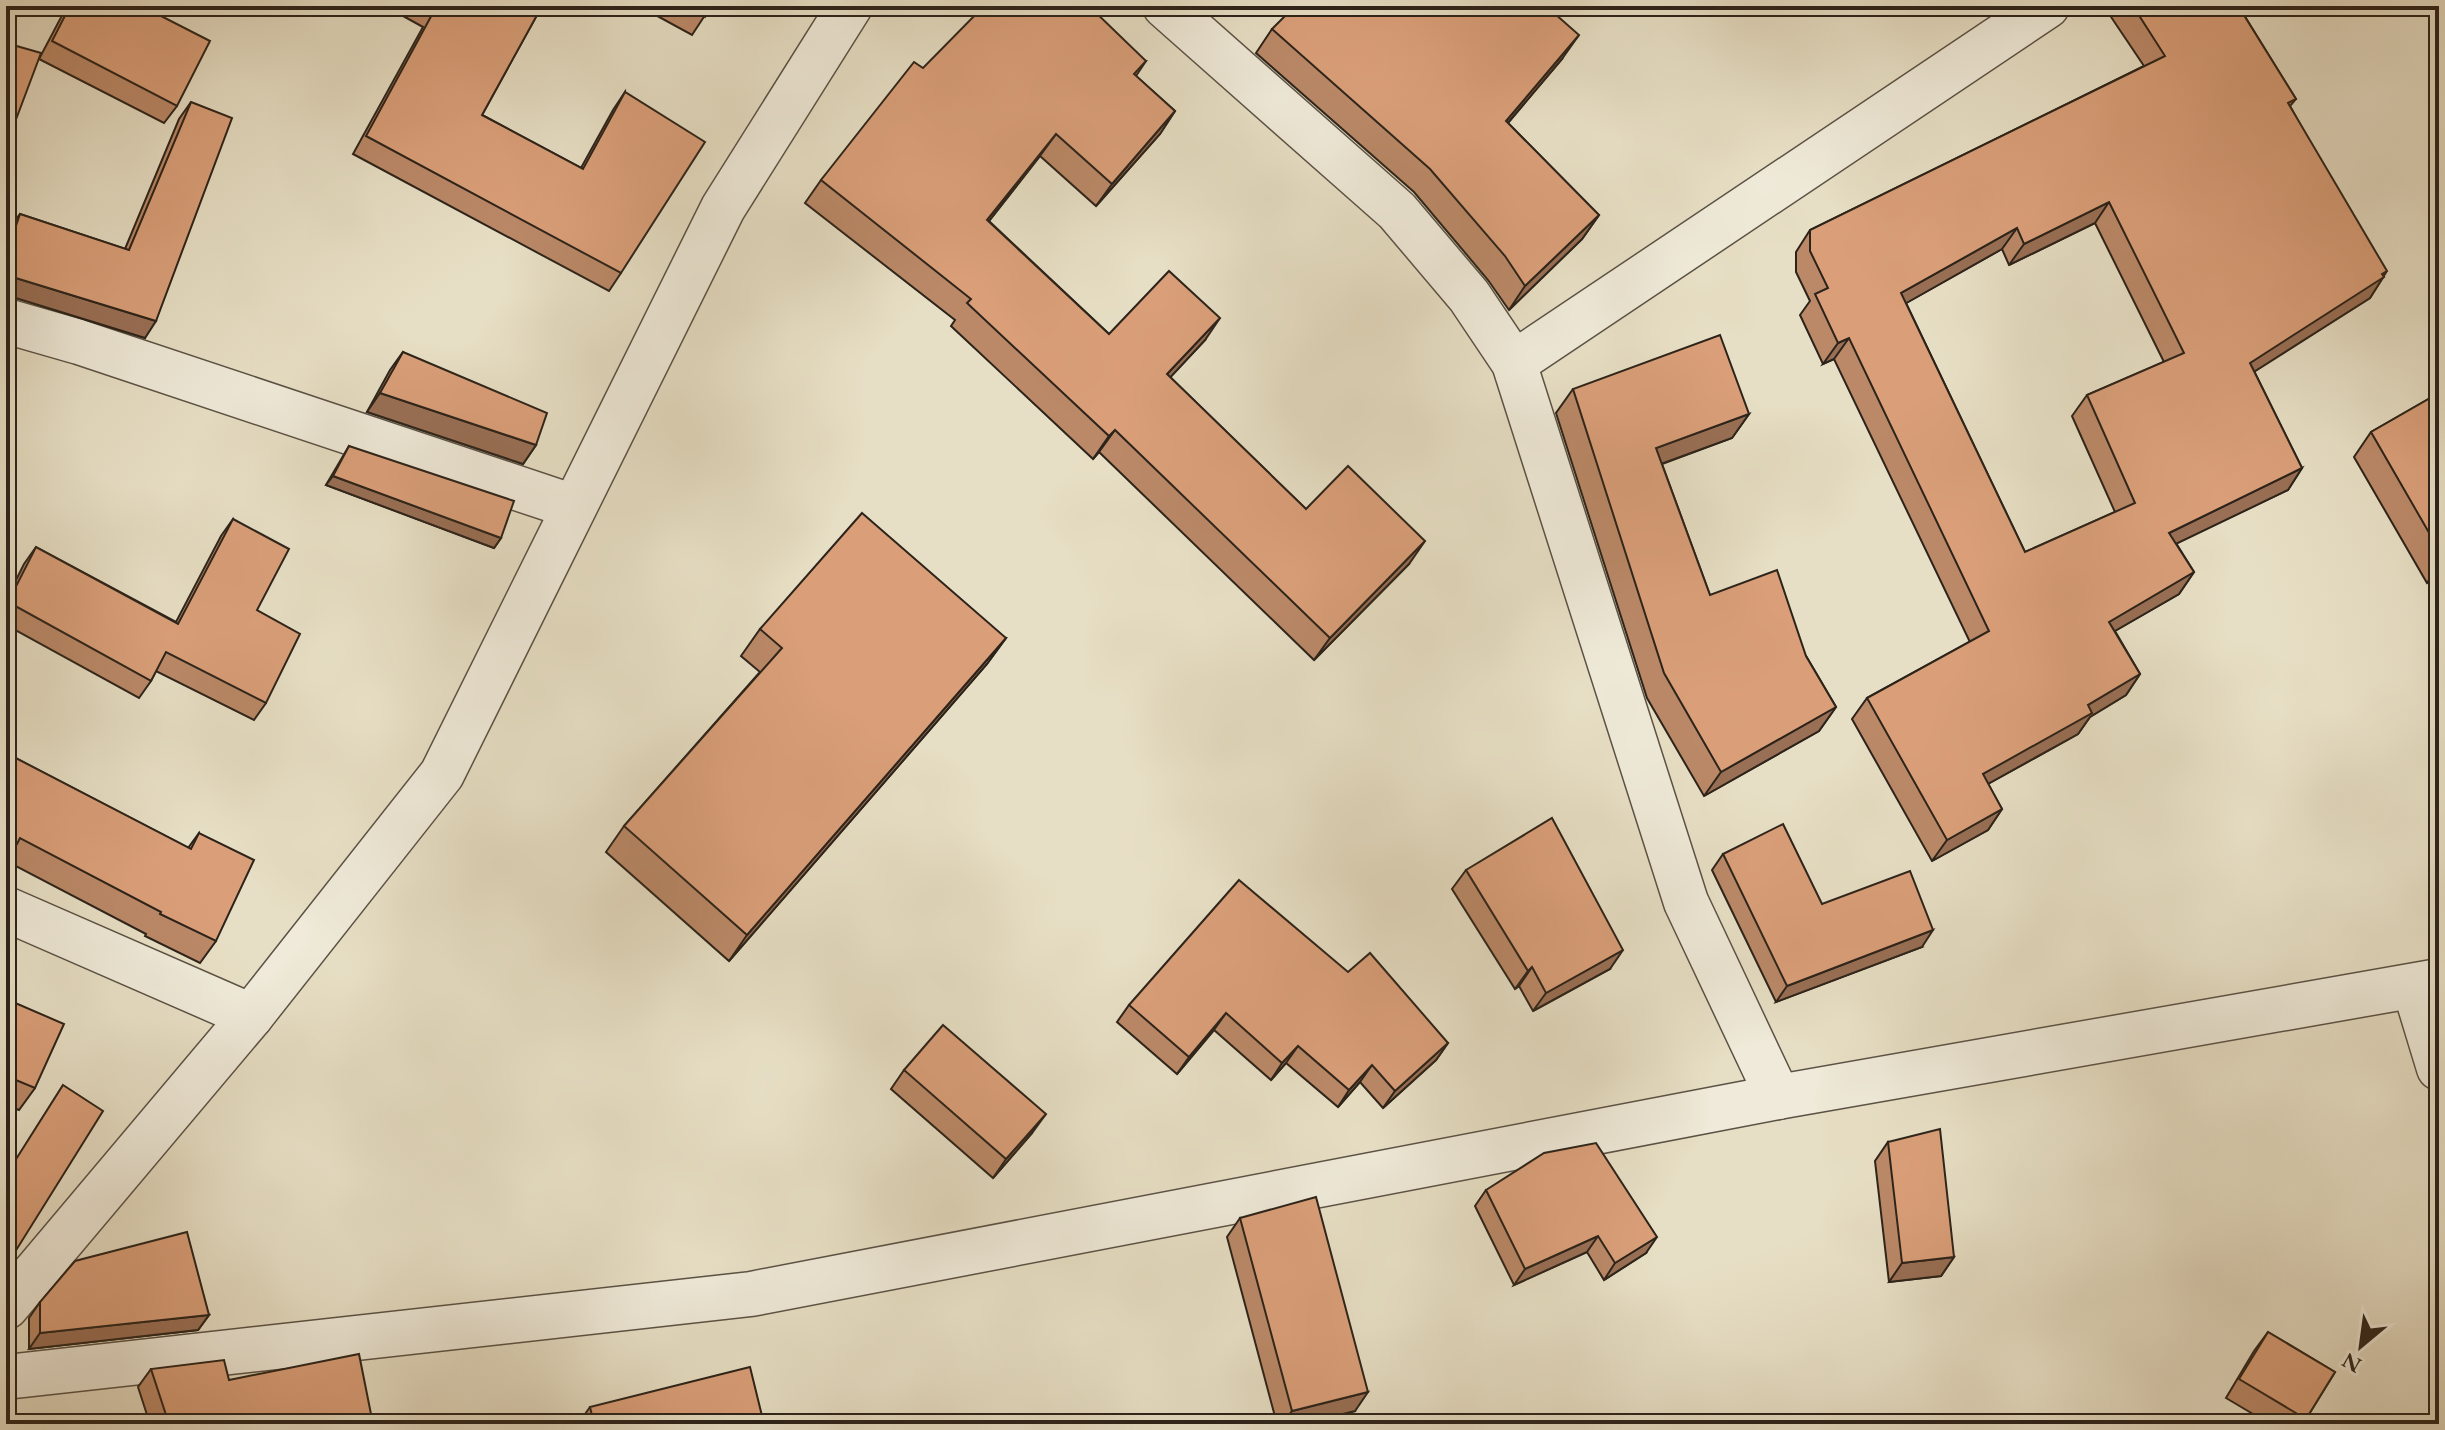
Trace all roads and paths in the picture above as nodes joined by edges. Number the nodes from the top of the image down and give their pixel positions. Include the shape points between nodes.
1 (850, 6) edge
2 (1165, 6) edge
3 (2047, 6) edge
4 (6, 321) edge
5 (1514, 363) junction
6 (574, 507) junction
7 (6, 909) edge
8 (2426, 984) edge
9 (251, 1016) junction
10 (2439, 1068) edge
11 (1778, 1097) junction
12 (6, 1307) edge
13 (6, 1377) edge

1 - 6 street via 723,208
2 - 5 street via 1397,211 1469,296
3 - 5 street
4 - 6 street
5 - 11 street via 1686,902
6 - 9 street via 442,774
7 - 9 street
8 - 10 street
8 - 11 street
9 - 12 street
11 - 13 street via 751,1294

